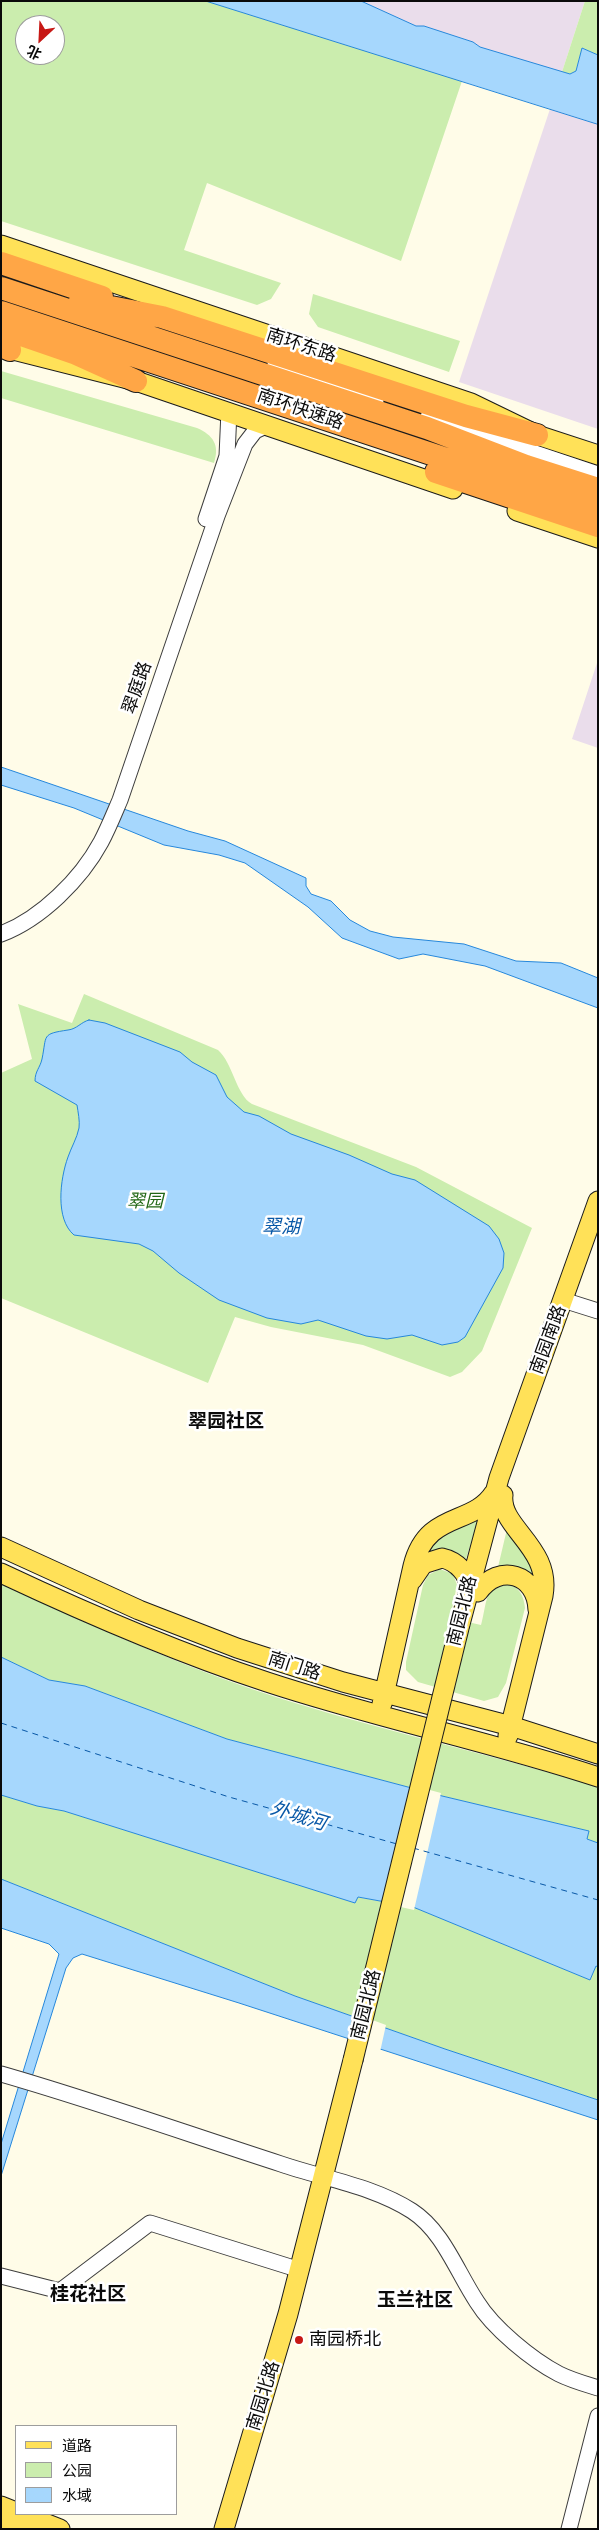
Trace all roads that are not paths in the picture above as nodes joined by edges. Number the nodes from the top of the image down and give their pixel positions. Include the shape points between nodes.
1 (1, 245) edge
2 (1, 263) edge
3 (1, 279) edge
4 (1, 288) edge
5 (29, 289) junction
6 (92, 304) junction
7 (1, 312) edge
8 (162, 317) junction
9 (1, 320) edge
10 (1, 328) edge
11 (155, 338) junction
12 (4, 348) edge
13 (136, 381) junction
14 (268, 399) junction
15 (229, 411) junction
16 (268, 425) junction
17 (346, 435) junction
18 (598, 455) edge
19 (528, 459) junction
20 (598, 474) edge
21 (598, 489) edge
22 (598, 509) edge
23 (598, 526) edge
24 (598, 538) edge
25 (115, 798) junction
26 (104, 826) junction
27 (1, 925) edge
28 (1, 934) edge
29 (598, 1201) edge
30 (598, 1229) edge
31 (567, 1301) junction
32 (598, 1311) edge
33 (501, 1487) junction
34 (1, 1547) edge
35 (1, 1574) edge
36 (410, 1585) junction
37 (473, 1591) junction
38 (538, 1619) junction
39 (385, 1693) junction
40 (380, 1715) junction
41 (511, 1726) junction
42 (506, 1747) junction
43 (598, 1754) edge
44 (598, 1777) edge
45 (1, 2074) edge
46 (329, 2180) junction
47 (300, 2270) junction
48 (1, 2276) edge
49 (598, 2388) edge
50 (598, 2416) edge
51 (1, 2506) edge
52 (15, 2512) edge
53 (25, 2515) edge
54 (1, 2520) edge
55 (24, 2529) edge
56 (60, 2529) edge
57 (224, 2529) edge
58 (238, 2529) edge
59 (569, 2529) edge

1 - 19 main road, 南环东路 via 471,403
2 - 8 highway
3 - 5 highway, 南环快速路
4 - 11 highway, 南环快速路
5 - 6 highway
5 - 11 highway, 南环快速路
6 - 8 highway
6 - 19 street
7 - 14 highway, 南环快速路
8 - 19 highway via 466,416
9 - 17 highway
10 - 13 highway via 74,353
11 - 19 highway, 南环快速路
12 - 13 main road
13 - 15 main road
14 - 17 highway
14 - 19 highway, 南环快速路
15 - 16 main road
15 - 25 street, 翠庭路 via 227,456
16 - 24 main road
16 - 25 street, 翠庭路 via 255,431 245,444
17 - 23 highway via 399,460
18 - 19 main road, 南环东路
19 - 20 street
19 - 21 highway, 南环快速路
19 - 22 highway, 南环快速路
25 - 26 street, 翠庭路
26 - 27 street, 翠庭路 via 43,899
26 - 28 street, 翠庭路 via 95,851 64,890 28,919
29 - 31 main road, 南园南路
30 - 31 main road, 南园南路
31 - 32 street
31 - 33 main road, 南园南路
33 - 36 main road via 485,1504 436,1529 423,1540 416,1555
33 - 37 main road, 南园北路
33 - 38 main road via 503,1504 536,1552 544,1574
34 - 39 main road, 南门路 via 191,1632 305,1671
35 - 40 main road, 南门路 via 183,1652 268,1682
36 - 37 main road via 424,1564 442,1558 459,1568
36 - 39 main road
37 - 38 main road via 498,1575 519,1578 535,1593
37 - 46 main road, 南园北路, bridge
38 - 41 main road
39 - 40 main road
39 - 41 main road, 南门路
40 - 42 main road, 南门路
41 - 42 main road
41 - 43 main road, 南门路
42 - 44 main road, 南门路
45 - 46 street
46 - 47 main road, 南园北路
46 - 49 street via 380,2194 414,2212 432,2230 456,2264 478,2304 505,2334 559,2374
46 - 58 main road, 南园北路 via 300,2318
47 - 48 street via 150,2224 60,2292
47 - 57 main road, 南园北路
50 - 59 street
51 - 52 main road
53 - 56 main road
54 - 55 main road

